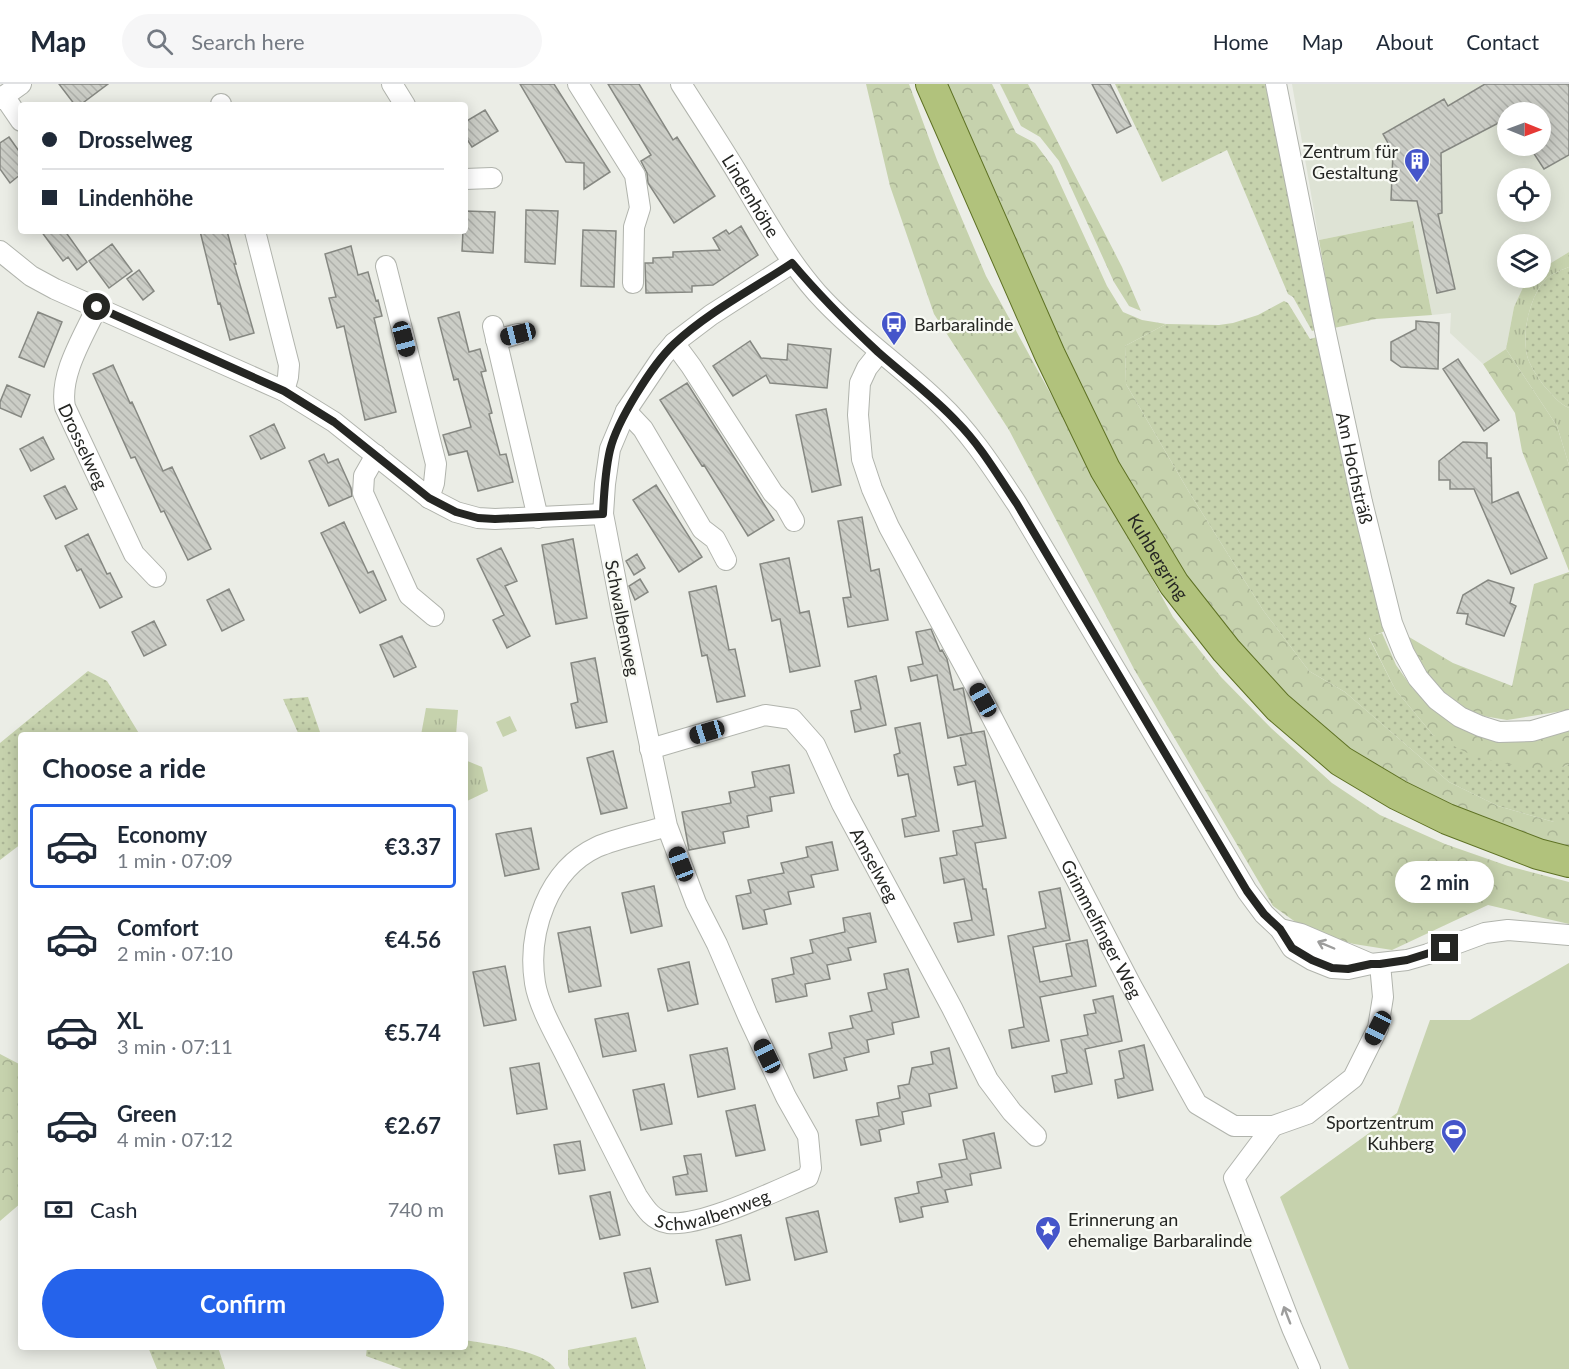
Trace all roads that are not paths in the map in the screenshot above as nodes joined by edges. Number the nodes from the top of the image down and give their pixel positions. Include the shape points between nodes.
1 (21, 84) edge
2 (392, 84) edge
3 (578, 84) edge
4 (681, 84) edge
5 (931, 84) edge
6 (1276, 84) edge
7 (2, 97) edge
8 (403, 102) edge
9 (18, 117) edge
10 (468, 178) edge
11 (492, 178) dead end
12 (256, 234) edge
13 (0, 251) edge
14 (792, 263) junction
15 (386, 266) dead end
16 (633, 283) dead end
17 (97, 307) junction
18 (518, 334) dead end
19 (674, 343) junction
20 (879, 353) junction
21 (284, 391) junction
22 (626, 411) junction
23 (376, 455) junction
24 (429, 498) junction
25 (603, 514) junction
26 (538, 518) junction
27 (794, 521) dead end
28 (726, 560) dead end
29 (156, 577) dead end
30 (434, 616) dead end
31 (1569, 720) edge
32 (650, 749) junction
33 (667, 826) junction
34 (1569, 862) edge
35 (1569, 935) edge
36 (1376, 964) junction
37 (1273, 1126) junction
38 (1036, 1136) dead end
39 (1310, 1369) edge

1 - 7 street
2 - 8 street
3 - 16 street via 634,175 640,208 634,227
4 - 14 street, Lindenhöhe
5 - 34 main road, Kuhbergring via 1050,355 1105,469 1174,584 1226,650 1278,707 1341,761 1448,819
6 - 31 street, Am Hochsträß via 1362,502 1392,623 1404,653 1437,700 1480,726 1499,732 1532,731
7 - 9 street
10 - 11 street
12 - 21 street via 289,365
13 - 17 street via 31,276
14 - 19 street, Schwalbenweg
14 - 20 street, Lindenhöhe
15 - 24 street via 401,295 436,464
17 - 21 street
17 - 29 street, Drosselweg via 65,379 65,407 134,554
18 - 26 street via 495,332
19 - 22 street, Schwalbenweg
19 - 27 street
20 - 36 street, Lindenhöhe via 939,402 987,459 1264,914 1292,948 1312,960 1332,968
20 - 37 street, Grimmelfinger Weg via 860,384 858,416 862,459 889,527 1197,1104 1234,1126
21 - 23 street via 334,422
22 - 25 street, Schwalbenweg via 610,448
22 - 28 street via 644,429 702,529 715,539
23 - 24 street
23 - 30 street via 364,476 363,493 409,595
24 - 26 street via 478,518
25 - 26 street
25 - 32 street, Schwalbenweg
32 - 33 street, Schwalbenweg
32 - 38 street, Amselweg via 765,715 792,719 815,745 842,804 988,1080
33 - 33 street, Schwalbenweg via 696,903 808,1136 811,1168 808,1177 738,1207 690,1221 667,1223 650,1215 637,1196 556,1036 535,984 533,954 537,922 549,893 570,866 596,847
35 - 36 street, Lindenhöhe via 1508,930 1485,933 1428,954
36 - 37 street, Grimmelfinger Weg via 1383,997 1378,1028 1353,1078 1307,1114
39 -> 37 street via 1234,1178

